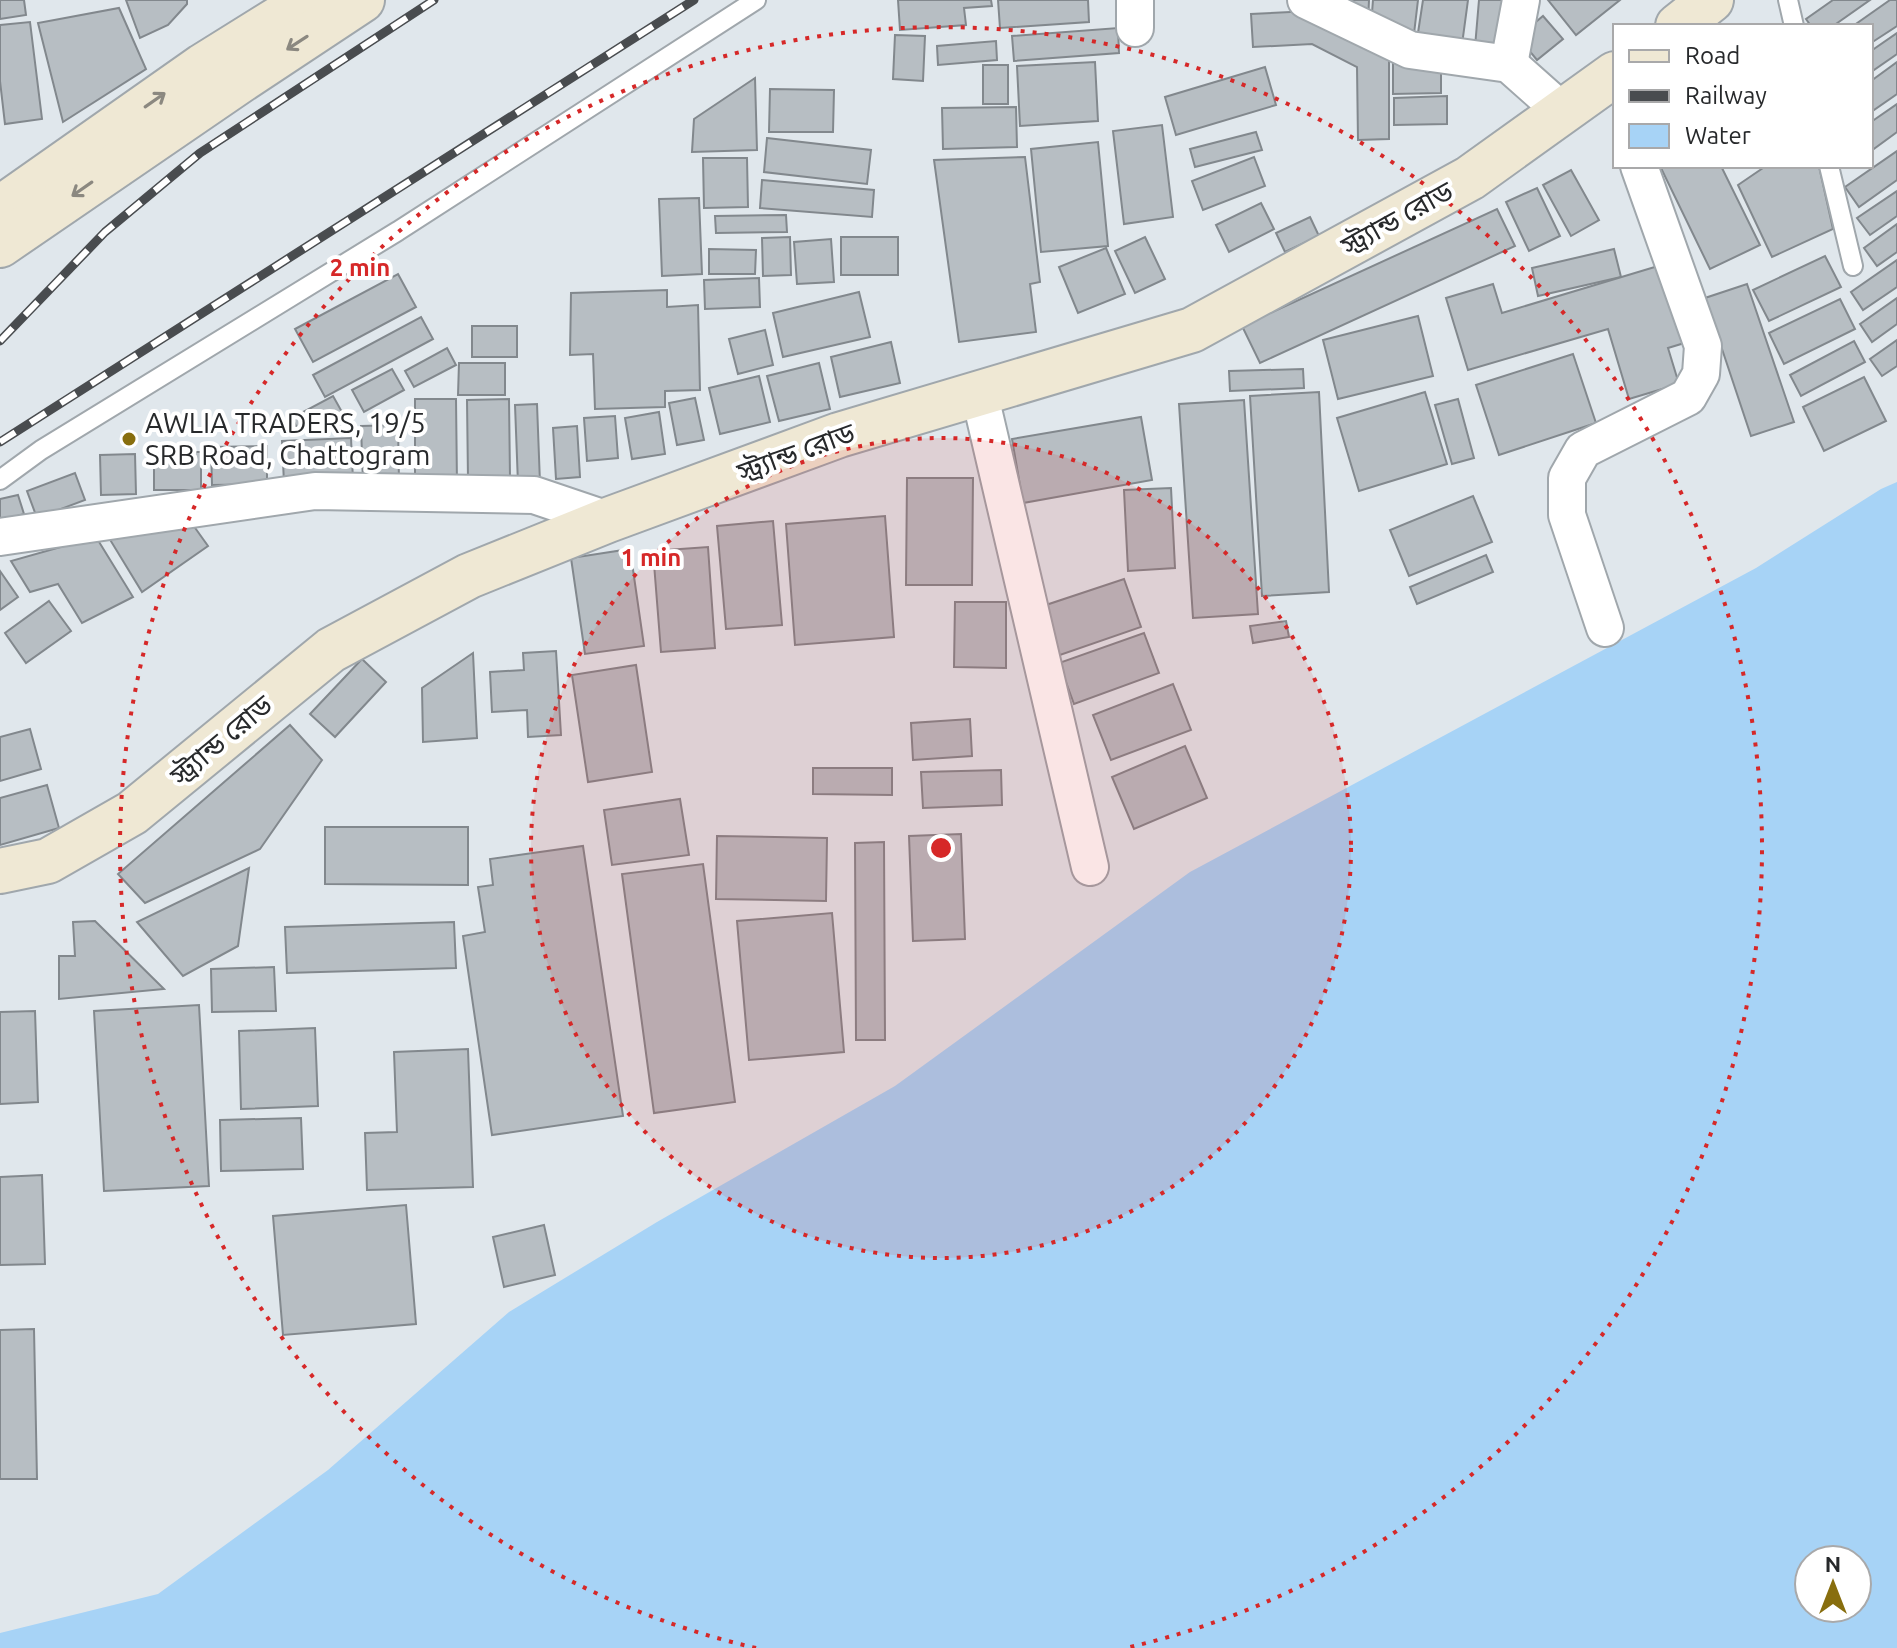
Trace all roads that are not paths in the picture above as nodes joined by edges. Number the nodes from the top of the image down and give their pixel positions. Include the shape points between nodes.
1 (309, 0) edge
2 (362, 0) edge
3 (756, 0) edge
4 (1306, 0) edge
5 (1521, 0) edge
6 (1711, 0) edge
7 (1788, 0) edge
8 (1681, 24) edge
9 (1794, 24) edge
10 (1509, 64) junction
11 (1612, 87) edge
12 (1563, 112) junction
13 (1640, 168) edge
14 (1829, 168) edge
15 (0, 209) edge
16 (0, 245) edge
17 (1853, 266) dead end
18 (979, 392) junction
19 (0, 480) edge
20 (608, 520) junction
21 (0, 537) edge
22 (1605, 628) dead end
23 (1090, 867) dead end
24 (0, 871) edge

15 -> 1 main road via 203,66
2 -> 16 main road
3 - 19 lane
4 - 10 street via 1410,50
5 - 10 street
6 - 8 main road
7 - 9 lane
10 - 12 street
11 - 12 main road, স্ট্র্যান্ড রোড
12 - 18 main road, স্ট্র্যান্ড রোড via 1470,178 1192,330
13 - 22 street via 1703,346 1701,374 1688,397 1583,450 1567,478 1567,515
14 - 17 lane
18 - 20 main road, স্ট্র্যান্ড রোড via 839,435
18 - 23 street
20 - 21 street via 534,495 315,491
20 - 24 main road, স্ট্র্যান্ড রোড via 469,576 331,650 132,813 48,861

